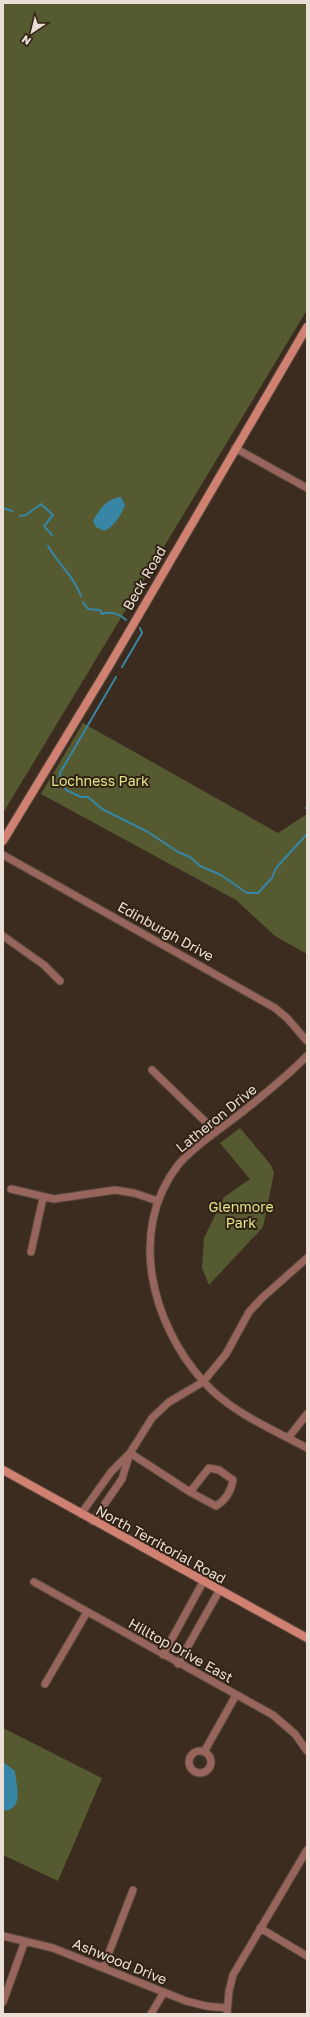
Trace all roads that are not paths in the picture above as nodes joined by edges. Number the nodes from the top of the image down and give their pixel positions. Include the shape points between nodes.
1 (307, 327) edge
2 (235, 448) junction
3 (307, 488) edge
4 (3, 841) edge
5 (3, 854) edge
6 (3, 936) edge
7 (60, 981) dead end
8 (307, 1041) edge
9 (307, 1056) edge
10 (152, 1070) dead end
11 (216, 1132) junction
12 (11, 1189) dead end
13 (43, 1198) junction
14 (158, 1201) junction
15 (31, 1252) dead end
16 (307, 1258) edge
17 (203, 1382) junction
18 (307, 1414) edge
19 (288, 1438) junction
20 (307, 1448) edge
21 (130, 1453) junction
22 (3, 1470) edge
23 (190, 1492) junction
24 (81, 1514) junction
25 (93, 1521) junction
26 (34, 1582) dead end
27 (203, 1582) junction
28 (219, 1591) junction
29 (86, 1612) junction
30 (307, 1638) edge
31 (163, 1655) junction
32 (178, 1664) junction
33 (45, 1684) dead end
34 (236, 1695) junction
35 (307, 1751) edge
36 (204, 1752) dead end
37 (307, 1850) edge
38 (133, 1890) dead end
39 (260, 1928) junction
40 (3, 1936) edge
41 (25, 1941) junction
42 (307, 1956) edge
43 (103, 1968) junction
44 (164, 1992) junction
45 (3, 2002) edge
46 (227, 2011) edge
47 (151, 2014) edge

1 - 2 main road, Beck Road
2 - 3 street
2 - 4 main road, Beck Road via 95,690
5 - 8 street, Edinburgh Drive via 275,1008
6 - 7 street via 44,965
9 - 11 street, Latheron Drive via 272,1089
10 - 11 street
11 - 14 street, Latheron Drive via 179,1164
12 - 13 street
13 - 14 street via 68,1198 115,1190
13 - 15 street
14 - 17 street, Latheron Drive via 150,1249 156,1297 176,1344
16 - 17 street via 249,1312 226,1354
17 - 19 street, Latheron Drive via 240,1410
17 - 21 street via 161,1408
18 - 19 street
19 - 20 street, Latheron Drive
21 - 23 street
21 - 24 street via 111,1472
21 - 25 street via 122,1479
22 - 24 main road, North Territorial Road
23 - 23 street via 216,1506 224,1501 233,1480 219,1470 209,1468
24 - 25 main road, North Territorial Road
25 - 27 main road, North Territorial Road
26 - 29 street, Hilltop Drive East
27 - 28 main road, North Territorial Road
27 - 31 street
28 - 30 main road, North Territorial Road
28 - 32 street
29 - 31 street, Hilltop Drive East
29 - 33 street
31 - 32 street, Hilltop Drive East
32 - 34 street, Hilltop Drive East
34 - 35 street, Hilltop Drive East via 280,1720 295,1734
34 - 36 street
37 - 39 street
38 - 43 street
39 - 42 street
39 - 46 street via 233,1975
40 - 41 street, Ashwood Drive
41 - 43 street, Ashwood Drive via 53,1948
41 - 45 street
43 - 44 street, Ashwood Drive
44 - 46 street, Ashwood Drive via 196,2004
44 - 47 street

